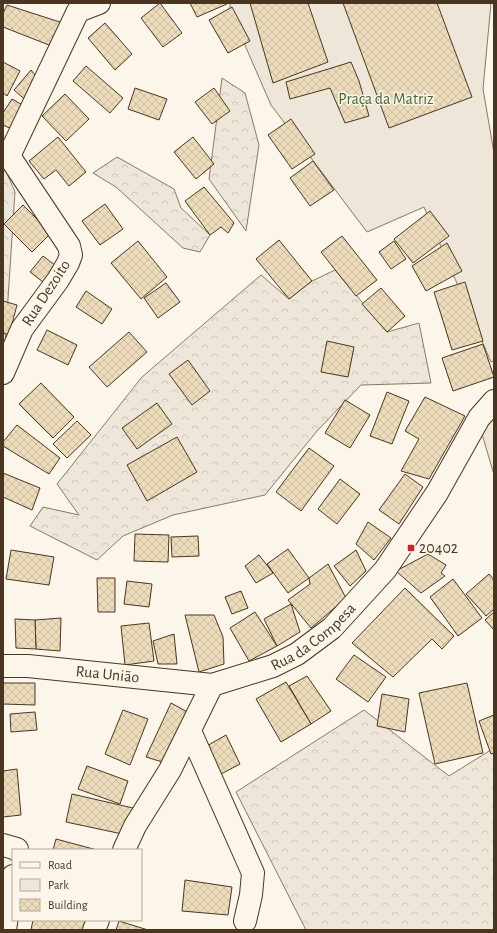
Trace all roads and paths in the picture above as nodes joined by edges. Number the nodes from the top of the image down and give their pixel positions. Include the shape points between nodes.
1 (99, 3) edge
2 (6, 154) edge
3 (3, 373) edge
4 (494, 401) edge
5 (3, 666) edge
6 (212, 685) junction
7 (190, 731) junction
8 (3, 845) edge
9 (17, 849) edge
10 (124, 849) edge
11 (12, 883) edge
12 (245, 921) dead end
13 (5, 930) edge

1 - 2 street, Rua Dezoito via 78,11
2 - 3 street, Rua Dezoito via 64,237 71,255 58,280 22,329
4 - 6 street, Rua da Compesa via 480,418 437,493 385,570 332,628 297,654 273,666
5 - 6 street, Rua União via 28,666
6 - 7 street
7 - 10 street
7 - 12 street via 253,873
8 - 9 street
11 - 13 street

